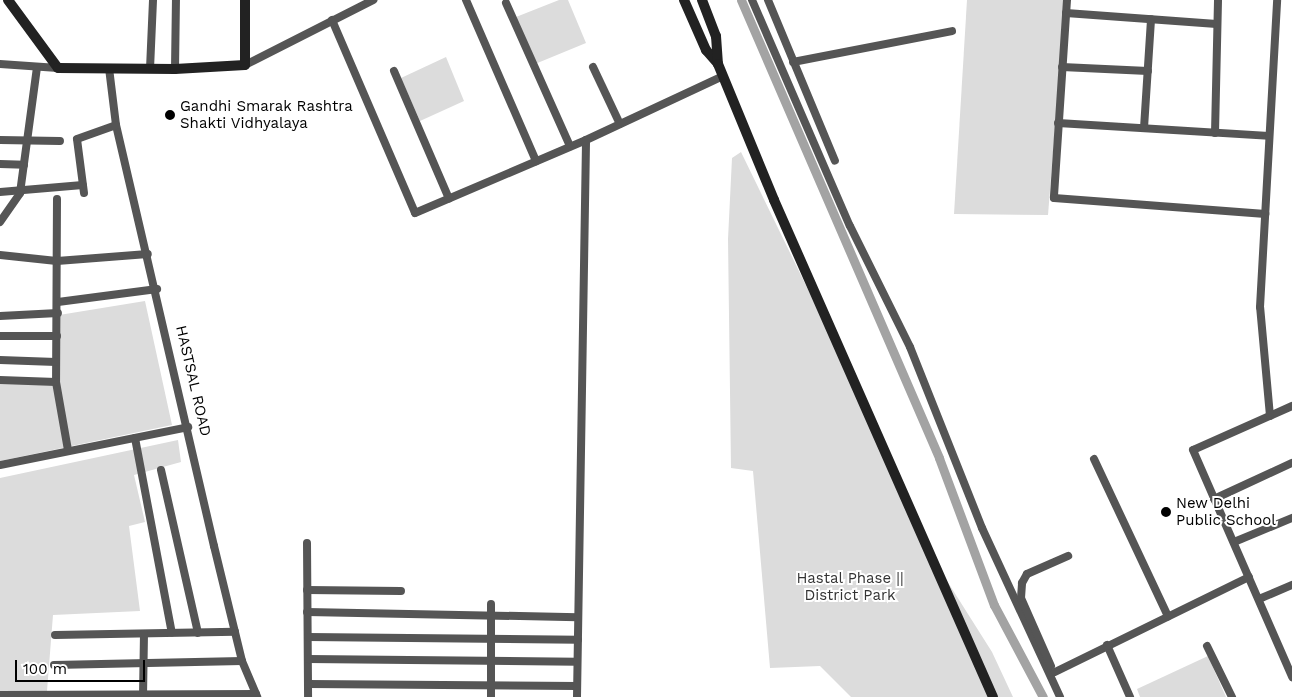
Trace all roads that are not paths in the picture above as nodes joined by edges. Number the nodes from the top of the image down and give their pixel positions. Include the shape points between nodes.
1 (8, 0) edge
2 (152, 0) edge
3 (176, 0) edge
4 (245, 0) edge
5 (373, 0) edge
6 (466, 0) edge
7 (684, 0) edge
8 (702, 0) edge
9 (752, 0) edge
10 (768, 0) edge
11 (1067, 0) edge
12 (1218, 0) edge
13 (1277, 0) edge
14 (506, 3) dead end
15 (1066, 13) junction
16 (1151, 19) junction
17 (332, 20) junction
18 (1217, 24) junction
19 (952, 31) dead end
20 (793, 62) junction
21 (0, 64) edge
22 (718, 64) junction
23 (245, 65) junction
24 (593, 67) dead end
25 (1062, 67) junction
26 (37, 68) junction
27 (58, 68) junction
28 (109, 68) junction
29 (150, 69) junction
30 (175, 69) junction
31 (394, 71) dead end
32 (1148, 71) junction
33 (723, 76) junction
34 (1058, 123) junction
35 (620, 124) junction
36 (116, 125) junction
37 (1144, 128) junction
38 (1215, 133) junction
39 (1269, 136) junction
40 (0, 140) edge
41 (28, 140) junction
42 (586, 140) junction
43 (60, 141) dead end
44 (570, 146) junction
45 (536, 161) junction
46 (835, 161) dead end
47 (0, 164) edge
48 (24, 165) junction
49 (0, 192) edge
50 (20, 193) junction
51 (57, 199) dead end
52 (449, 199) junction
53 (1264, 214) junction
54 (0, 221) edge
55 (148, 254) junction
56 (0, 255) edge
57 (56, 261) junction
58 (157, 289) junction
59 (58, 302) junction
60 (58, 313) junction
61 (0, 316) edge
62 (0, 336) edge
63 (57, 336) junction
64 (0, 360) edge
65 (56, 362) junction
66 (0, 380) edge
67 (56, 382) junction
68 (1292, 406) edge
69 (1270, 416) junction
70 (188, 427) junction
71 (135, 438) junction
72 (68, 450) junction
73 (1094, 459) dead end
74 (1292, 463) edge
75 (0, 464) edge
76 (161, 470) dead end
77 (1214, 499) junction
78 (1292, 518) edge
79 (1234, 542) junction
80 (307, 543) dead end
81 (1068, 556) dead end
82 (1250, 577) junction
83 (1292, 585) edge
84 (307, 590) junction
85 (401, 591) dead end
86 (1259, 599) junction
87 (491, 604) dead end
88 (307, 612) junction
89 (491, 616) junction
90 (1168, 616) junction
91 (578, 617) junction
92 (235, 632) junction
93 (172, 633) junction
94 (198, 633) junction
95 (144, 634) junction
96 (55, 635) dead end
97 (308, 637) junction
98 (491, 638) junction
99 (578, 640) junction
100 (1108, 645) junction
101 (1207, 646) dead end
102 (308, 659) junction
103 (242, 661) junction
104 (577, 662) junction
105 (491, 664) junction
106 (54, 665) dead end
107 (144, 665) junction
108 (1054, 672) junction
109 (1291, 672) edge
110 (308, 684) junction
111 (577, 686) junction
112 (491, 687) junction
113 (0, 695) edge
114 (143, 696) edge
115 (256, 696) edge
116 (308, 697) edge
117 (491, 697) edge
118 (577, 697) edge
119 (992, 697) edge
120 (1060, 697) edge
121 (1066, 697) edge
122 (1130, 697) edge
123 (1232, 697) edge

1 - 27 street
2 - 29 street
3 - 30 street
4 - 23 street
5 - 17 street
6 - 45 street
7 - 22 street via 706,50
8 - 22 street via 716,36
9 - 120 street via 850,226 910,347 982,528
10 - 20 street
11 - 15 street
12 - 18 street
13 - 39 street
14 - 44 street
15 - 16 street
15 - 25 street
16 - 18 street
16 - 32 street
17 - 23 street
17 - 52 street via 411,210 422,213
18 - 38 street
19 - 20 street
20 - 46 street
21 - 26 street
22 - 33 street
23 - 30 street
24 - 35 street
25 - 32 street
25 - 34 street
26 - 27 street
26 - 41 street
27 - 28 street
28 - 29 street
28 - 36 street, HASTSAL ROAD
29 - 30 street
31 - 52 street
32 - 37 street
33 - 35 street
33 - 119 street
34 - 37 street
34 - 53 street via 1054,198
35 - 42 street
36 - 50 street via 77,139 84,189
36 - 55 street, HASTSAL ROAD
37 - 38 street
38 - 39 street
39 - 53 street
40 - 41 street
41 - 43 street
41 - 48 street
42 - 44 street
42 - 91 street
44 - 45 street
45 - 52 street
47 - 48 street
48 - 50 street
49 - 50 street
50 - 54 street
51 - 57 street
53 - 69 street via 1260,307
55 - 57 street
55 - 58 street, HASTSAL ROAD
56 - 57 street
57 - 59 street
58 - 59 street
58 - 70 street, HASTSAL ROAD
59 - 60 street
60 - 61 street
60 - 63 street
62 - 63 street
63 - 65 street
64 - 65 street
65 - 67 street
66 - 67 street
67 - 72 street
68 - 69 street
69 - 77 street via 1194,448
70 - 71 street
70 - 92 street, HASTSAL ROAD
71 - 72 street
71 - 93 street
72 - 75 street
73 - 90 street
74 - 77 street
76 - 94 street
77 - 79 street
78 - 79 street
79 - 82 street
80 - 84 street
81 - 108 street via 1027,574 1021,593
82 - 86 street
82 - 90 street
83 - 86 street
84 - 85 street
84 - 88 street
86 - 109 street
87 - 89 street
88 - 89 street
88 - 97 street
89 - 91 street
89 - 98 street
90 - 100 street
91 - 99 street
92 - 94 street
92 - 103 street, HASTSAL ROAD
93 - 94 street
93 - 95 street
95 - 96 street
95 - 107 street
97 - 98 street
97 - 102 street
98 - 99 street
98 - 105 street
99 - 104 street
100 - 108 street
100 - 122 street
101 - 123 street
102 - 105 street
102 - 110 street
103 - 107 street
103 - 115 street, HASTSAL ROAD
104 - 105 street
104 - 111 street
105 - 112 street
106 - 107 street
107 - 114 street
108 - 121 street
110 - 112 street
110 - 116 street
111 - 112 street
111 - 118 street
112 - 117 street
113 - 114 street
114 - 115 street

